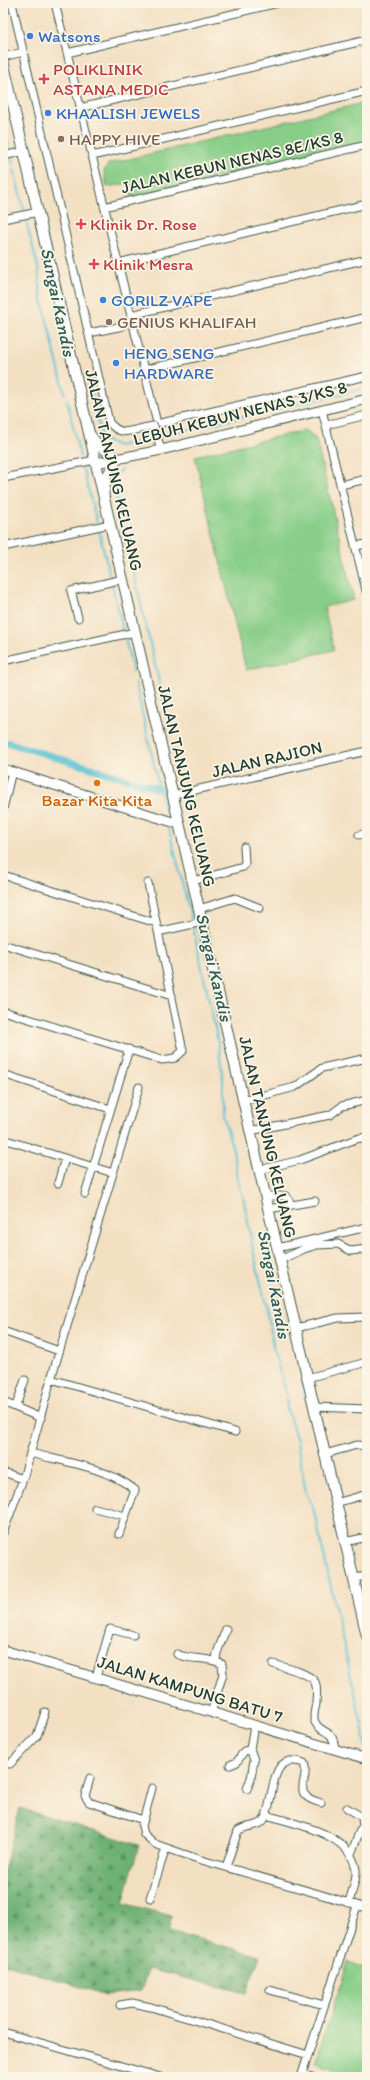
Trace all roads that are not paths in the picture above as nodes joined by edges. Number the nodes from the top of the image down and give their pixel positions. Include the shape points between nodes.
1 (12, 3) edge
2 (55, 3) edge
3 (278, 3) edge
4 (367, 40) edge
5 (23, 52) junction
6 (67, 53) junction
7 (3, 57) edge
8 (3, 61) edge
9 (367, 91) edge
10 (80, 108) junction
11 (367, 145) edge
12 (25, 152) junction
13 (3, 156) edge
14 (92, 156) junction
15 (367, 204) edge
16 (104, 207) junction
17 (39, 212) junction
18 (3, 219) edge
19 (367, 260) edge
20 (118, 263) junction
21 (131, 315) junction
22 (367, 317) edge
23 (123, 326) dead end
24 (88, 333) junction
25 (144, 370) junction
26 (367, 376) edge
27 (367, 399) edge
28 (322, 410) junction
29 (367, 416) edge
30 (158, 423) junction
31 (326, 425) junction
32 (90, 434) junction
33 (161, 450) junction
34 (118, 459) junction
35 (96, 461) junction
36 (3, 478) edge
37 (367, 479) edge
38 (340, 485) junction
39 (104, 496) junction
40 (110, 524) junction
41 (367, 544) edge
42 (355, 546) junction
43 (3, 547) edge
44 (114, 581) junction
45 (367, 594) edge
46 (78, 618) dead end
47 (134, 632) junction
48 (3, 661) edge
49 (367, 751) edge
50 (8, 770) edge
51 (173, 795) junction
52 (3, 809) edge
53 (179, 824) junction
54 (367, 833) edge
55 (359, 835) dead end
56 (244, 846) dead end
57 (3, 875) edge
58 (193, 881) junction
59 (148, 883) dead end
60 (260, 908) dead end
61 (199, 909) junction
62 (156, 923) junction
63 (196, 923) junction
64 (158, 932) junction
65 (3, 944) edge
66 (172, 996) junction
67 (3, 1010) edge
68 (128, 1048) junction
69 (367, 1058) edge
70 (3, 1074) edge
71 (139, 1087) dead end
72 (249, 1099) junction
73 (367, 1100) edge
74 (110, 1109) junction
75 (253, 1130) junction
76 (367, 1137) edge
77 (3, 1139) edge
78 (65, 1158) junction
79 (93, 1167) junction
80 (261, 1169) junction
81 (113, 1173) junction
82 (58, 1183) dead end
83 (85, 1194) dead end
84 (265, 1196) junction
85 (315, 1201) dead end
86 (292, 1205) junction
87 (268, 1209) junction
88 (367, 1227) edge
89 (283, 1247) junction
90 (367, 1249) edge
91 (280, 1260) junction
92 (367, 1317) edge
93 (296, 1328) junction
94 (3, 1331) edge
95 (59, 1351) junction
96 (367, 1362) edge
97 (314, 1376) junction
98 (51, 1379) junction
99 (25, 1380) dead end
100 (3, 1402) edge
101 (16, 1406) junction
102 (320, 1407) junction
103 (367, 1409) edge
104 (41, 1418) junction
105 (235, 1432) dead end
106 (367, 1446) edge
107 (30, 1453) junction
108 (330, 1453) junction
109 (3, 1472) edge
110 (23, 1479) junction
111 (367, 1494) edge
112 (336, 1503) junction
113 (94, 1508) dead end
114 (125, 1516) junction
115 (3, 1533) edge
116 (119, 1534) dead end
117 (367, 1537) edge
118 (346, 1542) junction
119 (367, 1576) edge
120 (354, 1578) junction
121 (226, 1629) dead end
122 (366, 1630) edge
123 (133, 1635) dead end
124 (3, 1650) edge
125 (177, 1654) dead end
126 (216, 1661) junction
127 (273, 1664) dead end
128 (96, 1677) junction
129 (45, 1712) dead end
130 (211, 1713) junction
131 (254, 1726) junction
132 (250, 1749) junction
133 (335, 1750) junction
134 (367, 1759) edge
135 (3, 1761) edge
136 (230, 1765) dead end
137 (90, 1778) dead end
138 (152, 1788) dead end
139 (247, 1789) dead end
140 (321, 1803) dead end
141 (347, 1808) dead end
142 (266, 1816) junction
143 (143, 1820) junction
144 (365, 1828) edge
145 (166, 1848) junction
146 (351, 1854) junction
147 (226, 1867) junction
148 (150, 1898) dead end
149 (349, 1903) junction
150 (357, 1906) junction
151 (367, 1908) edge
152 (270, 1990) dead end
153 (120, 2005) dead end
154 (324, 2005) junction
155 (3, 2032) edge
156 (308, 2055) junction
157 (302, 2075) edge
158 (160, 2077) edge
159 (312, 2077) edge

1 - 5 street
2 - 6 street
3 - 6 street
4 - 10 street
5 - 7 street
5 - 24 street
6 - 10 street
8 - 12 main road, JALAN TANJUNG KELUANG
9 - 14 street
10 - 14 street
11 - 16 street, JALAN KEBUN NENAS 8E/KS 8
12 - 13 street
12 - 17 main road, JALAN TANJUNG KELUANG
14 - 16 street
15 - 20 street
16 - 20 street
17 - 18 street
17 - 32 main road, JALAN TANJUNG KELUANG
19 - 21 street
20 - 21 street
21 - 25 street
22 - 25 street
23 - 24 street
24 - 30 street via 112,426 120,432 126,432
25 - 30 street
26 - 30 street
27 - 28 street, LEBUH KEBUN NENAS 3/KS 8
28 - 31 street
28 - 33 street, LEBUH KEBUN NENAS 3/KS 8
29 - 31 street
30 - 33 street
31 - 38 street
32 - 34 street via 99,446
32 - 35 main road, JALAN TANJUNG KELUANG
33 - 34 street, LEBUH KEBUN NENAS 3/KS 8
34 - 35 street, LEBUH KEBUN NENAS 3/KS 8
34 - 39 street via 108,474
35 - 36 street
35 - 39 main road, JALAN TANJUNG KELUANG
37 - 38 street
38 - 42 street
39 - 40 main road, JALAN TANJUNG KELUANG
40 - 43 street
40 - 44 main road, JALAN TANJUNG KELUANG
41 - 42 street
42 - 45 street
44 - 46 street via 71,591
44 - 47 main road, JALAN TANJUNG KELUANG
47 - 48 street
47 - 51 main road, JALAN TANJUNG KELUANG
49 - 51 street, JALAN RAJION
50 - 52 street
50 - 53 street
51 - 53 main road, JALAN TANJUNG KELUANG
53 - 58 main road, JALAN TANJUNG KELUANG
54 - 55 street
56 - 58 street via 243,867
57 - 62 street
58 - 61 main road, JALAN TANJUNG KELUANG
59 - 62 street
60 - 61 street via 235,898
61 - 63 main road, JALAN TANJUNG KELUANG
62 - 64 street
63 - 64 street
63 - 72 main road, JALAN TANJUNG KELUANG
64 - 66 street
65 - 66 street
66 - 68 street via 183,1051 175,1058 162,1060
67 - 68 street
68 - 74 street
69 - 72 street via 322,1068 295,1087
70 - 74 street
71 - 81 street
72 - 75 main road, JALAN TANJUNG KELUANG
73 - 75 street via 342,1106 330,1115
74 - 79 street
75 - 80 main road, JALAN TANJUNG KELUANG
76 - 80 street
77 - 78 street
78 - 79 street
78 - 82 street
79 - 81 street
79 - 83 street
80 - 84 main road, JALAN TANJUNG KELUANG
81 - 95 street
84 - 86 street via 286,1196
84 - 87 main road, JALAN TANJUNG KELUANG
85 - 86 street
86 - 87 street
87 - 89 main road, JALAN TANJUNG KELUANG
88 - 89 street
89 - 91 main road, JALAN TANJUNG KELUANG
90 - 91 street via 351,1251 338,1244 317,1246
91 - 93 main road, JALAN TANJUNG KELUANG
92 - 93 street via 338,1318
93 - 97 main road, JALAN TANJUNG KELUANG
94 - 95 street
95 - 98 street
96 - 97 street
97 - 102 main road, JALAN TANJUNG KELUANG
98 - 104 street
98 - 105 street
99 - 101 street
100 - 101 street
101 - 104 street
102 - 103 street
102 - 108 main road, JALAN TANJUNG KELUANG
104 - 107 street
106 - 108 street via 357,1445
107 - 110 street
107 - 114 street via 88,1468 124,1481 135,1490
108 - 112 main road, JALAN TANJUNG KELUANG
109 - 110 street
110 - 115 street
111 - 112 street
112 - 118 main road, JALAN TANJUNG KELUANG
113 - 114 street
114 - 116 street
117 - 118 street
118 - 120 main road, JALAN TANJUNG KELUANG
119 - 120 street
120 - 122 main road, JALAN TANJUNG KELUANG
121 - 126 street
123 - 128 street via 110,1629
124 - 128 street, JALAN KAMPUNG BATU 7
125 - 126 street
126 - 130 street via 222,1664 223,1674
127 - 133 street via 310,1677 315,1682 317,1689 314,1720 317,1726 330,1733
128 - 130 street, JALAN KAMPUNG BATU 7
129 - 135 street via 37,1736 26,1749 10,1764
130 - 131 street, JALAN KAMPUNG BATU 7
131 - 132 street
131 - 133 street, JALAN KAMPUNG BATU 7
132 - 136 street via 244,1751 237,1762
132 - 139 street via 254,1760
133 - 134 street, JALAN KAMPUNG BATU 7
137 - 143 street via 85,1796 90,1802
138 - 143 street
140 - 142 street via 312,1800 303,1792 301,1788 306,1769 304,1763 295,1759 285,1762 277,1771
141 - 144 street via 362,1817
142 - 146 street via 320,1831
142 - 147 street via 257,1826 238,1831
143 - 145 street via 144,1834 149,1840
144 - 146 street via 360,1830
145 - 147 street
145 - 148 street
146 - 149 street via 356,1873
147 - 149 street
149 - 150 street
150 - 151 street
150 - 154 street
152 - 154 street
153 - 156 street via 132,2003 151,2007
154 - 156 street
155 - 158 street
156 - 157 street
157 - 159 street

